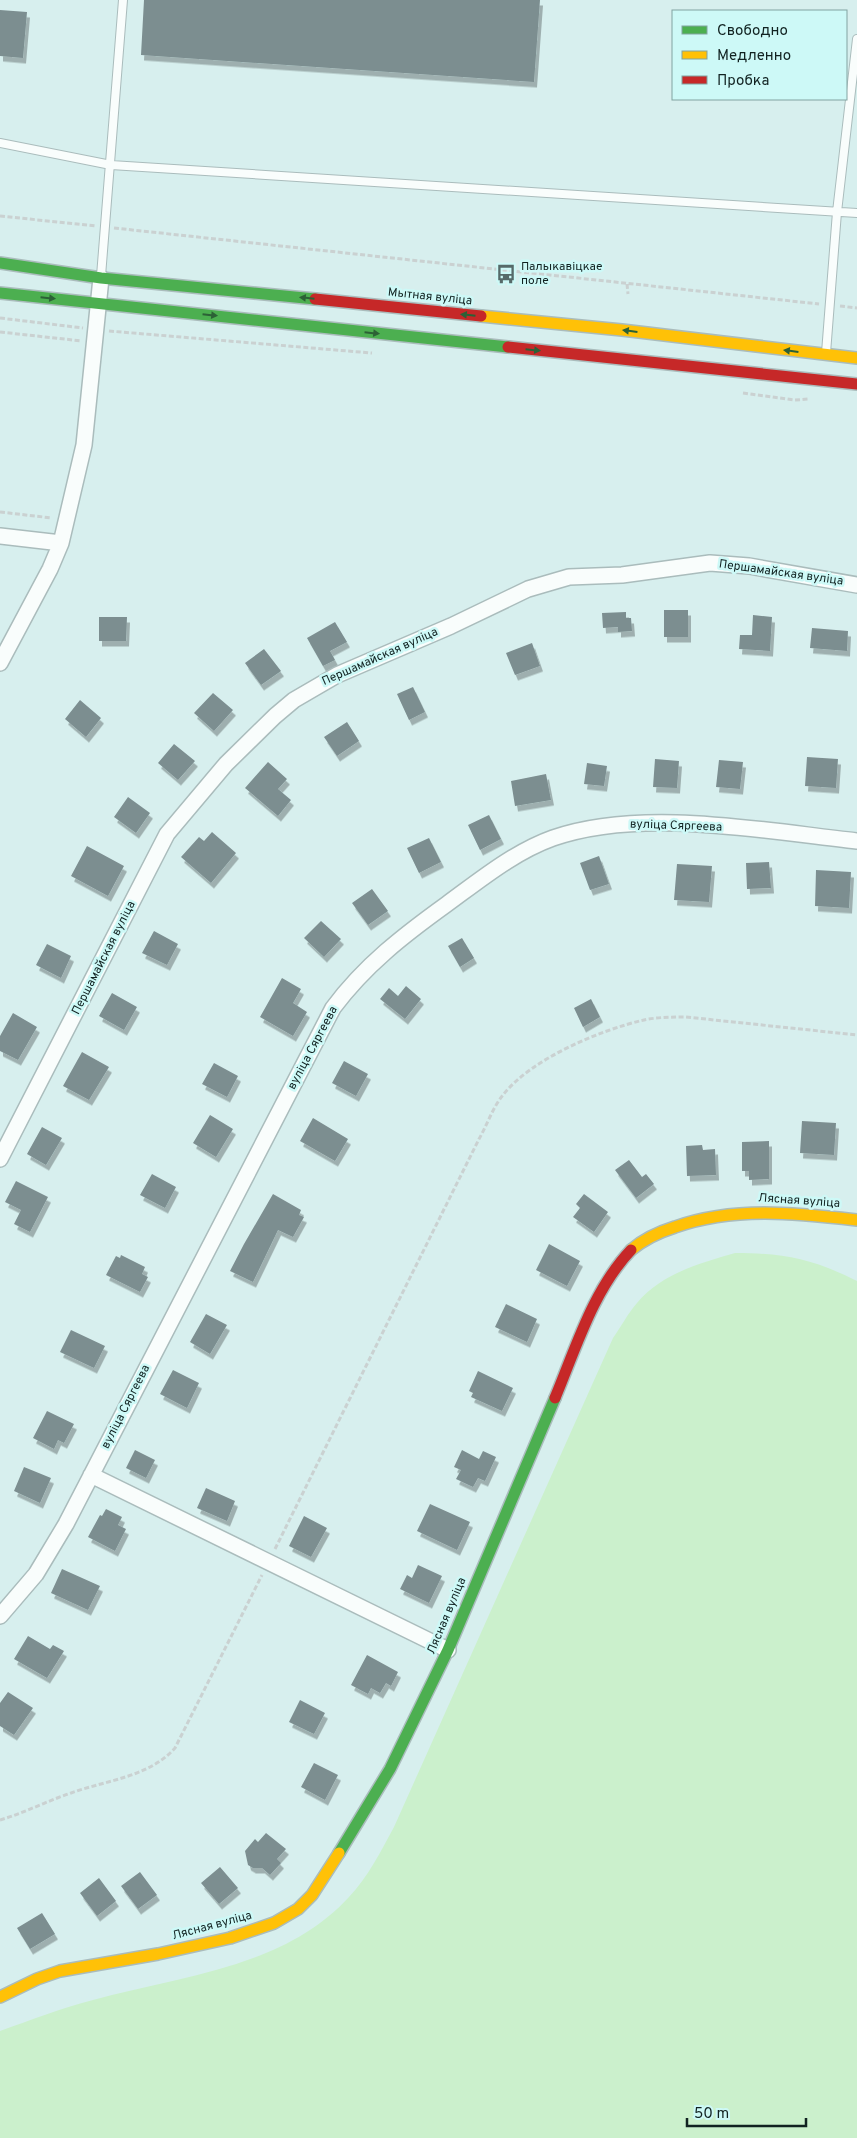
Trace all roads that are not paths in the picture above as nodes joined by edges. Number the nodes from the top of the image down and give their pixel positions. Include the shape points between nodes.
1 (124, 0) edge
2 (857, 39) edge
3 (0, 143) edge
4 (111, 165) junction
5 (837, 212) junction
6 (857, 213) edge
7 (0, 263) edge
8 (101, 278) junction
9 (0, 293) edge
10 (98, 303) junction
11 (826, 355) junction
12 (857, 358) edge
13 (857, 384) edge
14 (0, 536) edge
15 (61, 543) junction
16 (857, 584) edge
17 (0, 664) edge
18 (857, 841) edge
19 (0, 1159) edge
20 (857, 1220) edge
21 (91, 1475) junction
22 (0, 1616) edge
23 (448, 1650) junction
24 (0, 1997) edge

1 - 4 lane
2 - 5 lane
3 - 4 lane
4 - 5 lane
4 - 8 lane
5 - 6 lane
5 - 11 lane
7 - 8 main road, Мытная вуліца
8 - 10 street
11 -> 8 main road, Мытная вуліца via 622,330
9 -> 10 main road
10 -> 13 main road
10 - 15 street via 84,445
11 - 12 main road, Мытная вуліца
14 - 15 street
15 - 17 street
16 - 19 street, Першамайская вуліца via 749,566 710,564 630,574 570,577 528,589 337,675 294,700 226,764 167,834
18 - 21 street, вуліца Сяргеева via 708,825 653,823 577,831 518,855 388,948 350,985 322,1027
20 - 23 main road, Лясная вуліца via 781,1212 700,1218 653,1235 632,1248 613,1271 595,1303
21 - 22 street, вуліца Сяргеева via 59,1538 36,1574
21 - 23 street
23 - 24 main road, Лясная вуліца via 373,1799 323,1880 298,1909 274,1923 230,1938 60,1971

